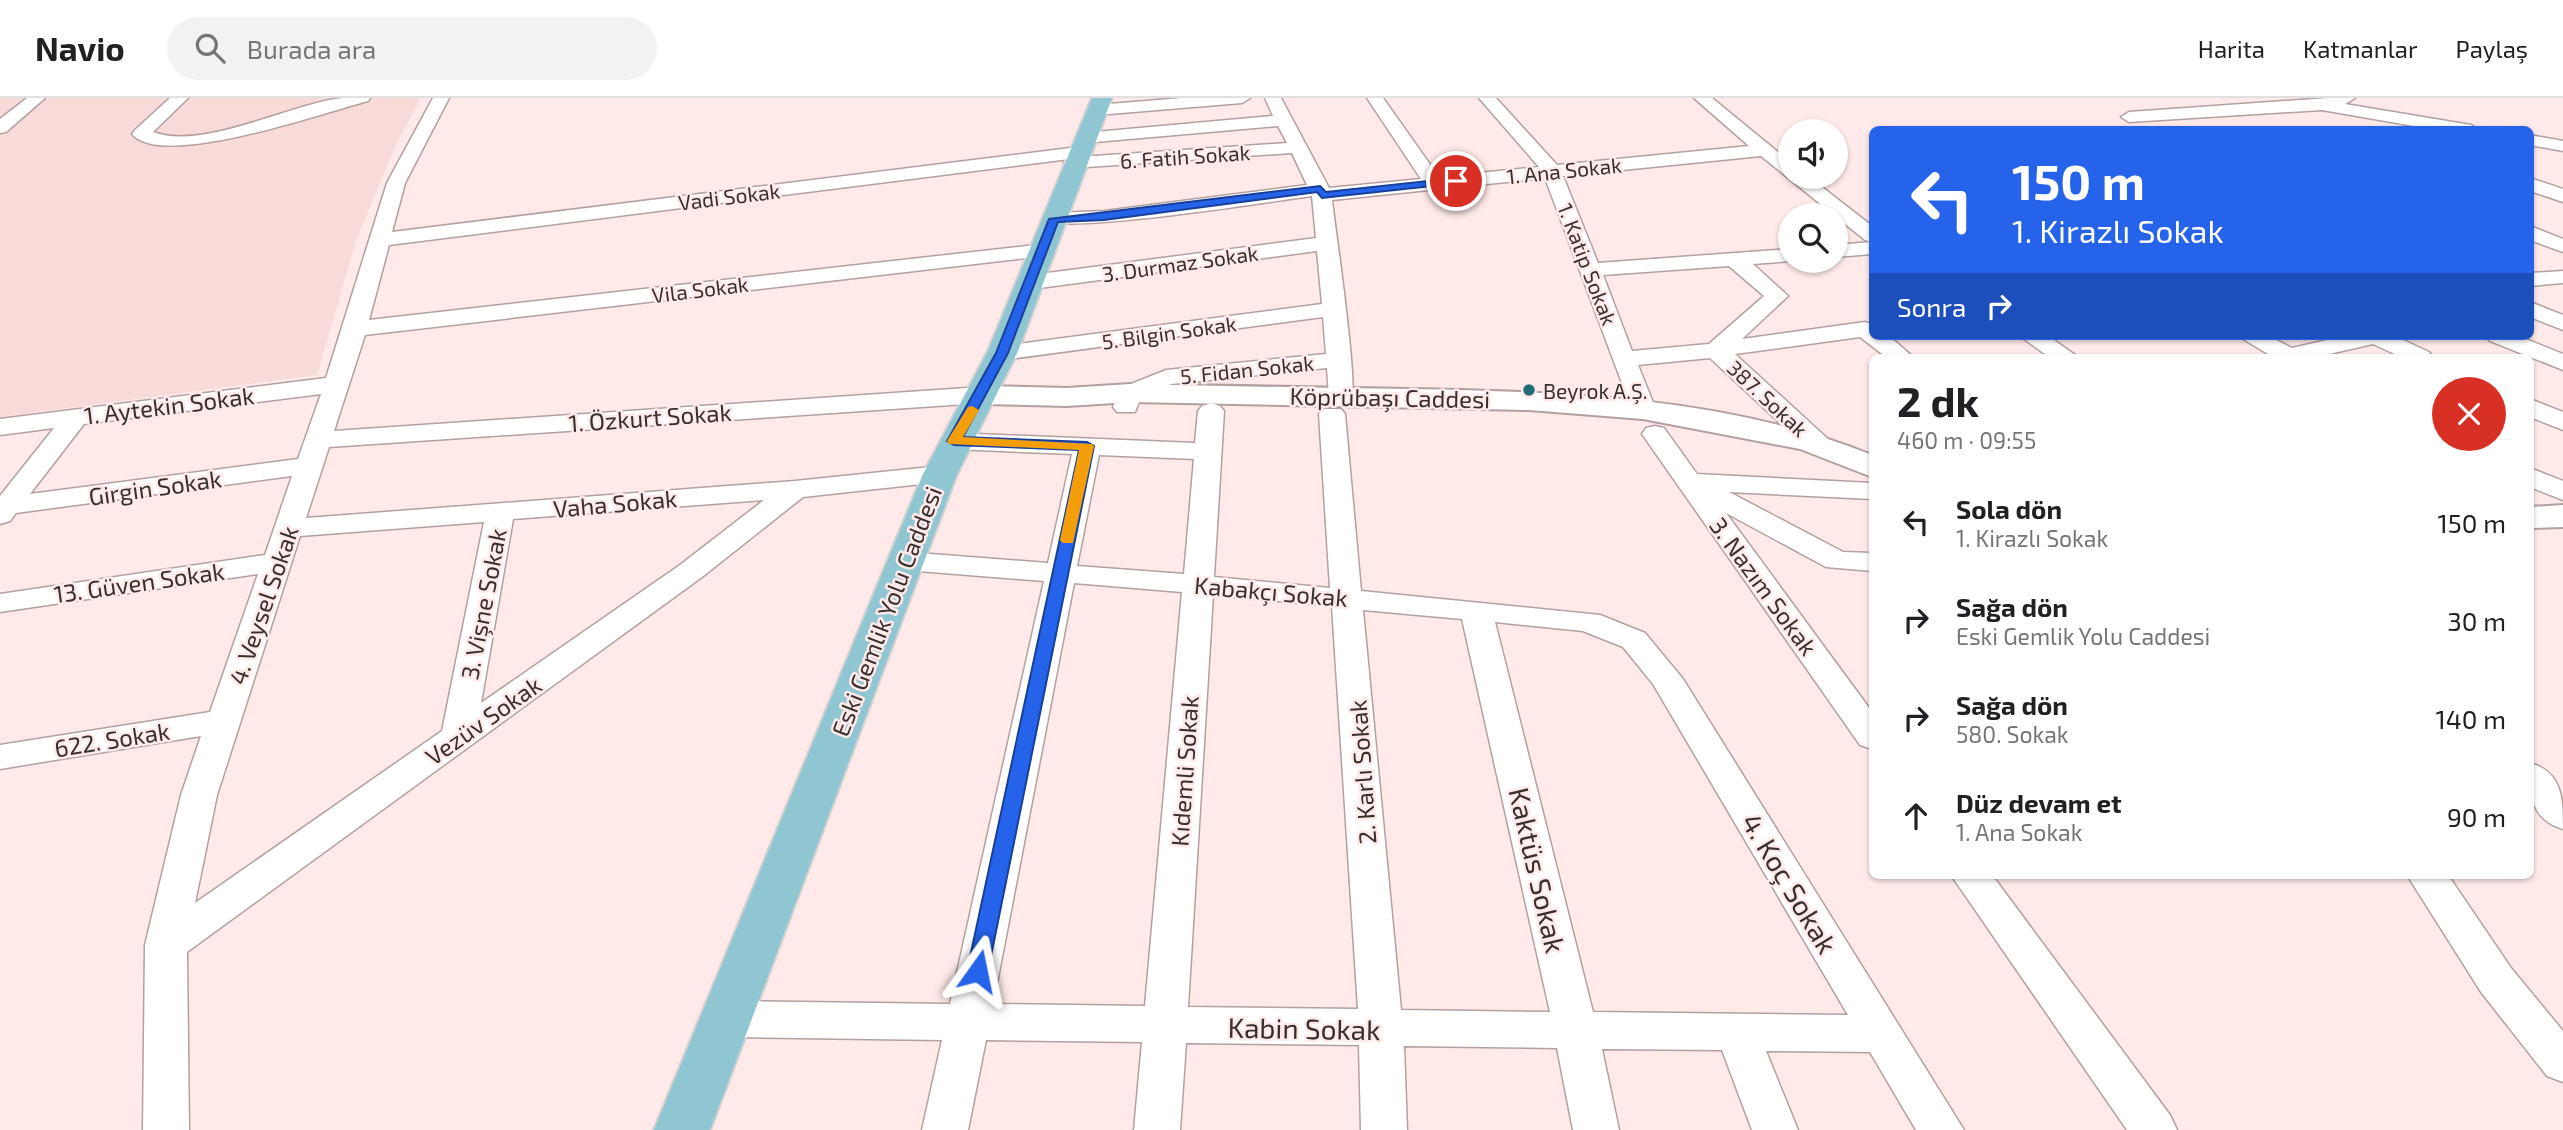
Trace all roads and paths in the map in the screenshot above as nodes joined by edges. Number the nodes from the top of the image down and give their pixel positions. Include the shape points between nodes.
1 (37, 98) edge
2 (180, 98) edge
3 (362, 98) edge
4 (441, 98) edge
5 (1242, 98) edge
6 (1273, 98) edge
7 (1376, 98) edge
8 (1487, 98) edge
9 (1702, 98) edge
10 (2131, 98) edge
11 (2287, 98) edge
12 (2346, 104) edge
13 (2322, 105) junction
14 (2252, 110) junction
15 (2167, 116) junction
16 (2129, 117) dead end
17 (1283, 120) junction
18 (2285, 125) dead end
19 (2187, 126) edge
20 (2387, 126) edge
21 (2452, 126) edge
22 (0, 128) edge
23 (1087, 132) edge
24 (2534, 141) edge
25 (2563, 146) edge
26 (1297, 147) junction
27 (1765, 150) junction
28 (1778, 160) edge
29 (1552, 171) junction
30 (1433, 183) junction
31 (2534, 186) edge
32 (1813, 189) edge
33 (1321, 192) junction
34 (2563, 197) edge
35 (2544, 219) edge
36 (1869, 234) edge
37 (380, 240) junction
38 (1328, 243) junction
39 (2563, 246) edge
40 (1869, 248) edge
41 (1043, 250) junction
42 (1848, 250) edge
43 (1778, 256) edge
44 (1734, 259) junction
45 (1590, 270) junction
46 (2563, 277) edge
47 (2534, 280) edge
48 (1335, 309) junction
49 (2534, 311) edge
50 (2563, 323) edge
51 (355, 329) junction
52 (1869, 333) edge
53 (1879, 340) edge
54 (2038, 340) edge
55 (2258, 340) edge
56 (2358, 340) edge
57 (2384, 340) edge
58 (2508, 340) edge
59 (1716, 349) junction
60 (1002, 353) junction
61 (1897, 354) edge
62 (2061, 354) edge
63 (2286, 354) edge
64 (2298, 354) edge
65 (2414, 354) edge
66 (1624, 359) junction
67 (1340, 360) junction
68 (2563, 363) edge
69 (337, 384) junction
70 (981, 395) junction
71 (1128, 400) junction
72 (1337, 405) junction
73 (2534, 409) edge
74 (1212, 411) junction
75 (76, 417) junction
76 (1649, 422) junction
77 (2563, 422) edge
78 (0, 427) edge
79 (1087, 446) junction
80 (1820, 446) junction
81 (1207, 451) junction
82 (314, 453) junction
83 (947, 457) junction
84 (1869, 467) edge
85 (1869, 468) edge
86 (2534, 478) edge
87 (1689, 482) junction
88 (795, 489) junction
89 (1869, 491) edge
90 (2563, 492) edge
91 (2, 510) edge
92 (500, 512) junction
93 (2563, 516) edge
94 (2534, 518) edge
95 (290, 528) junction
96 (905, 561) junction
97 (277, 562) junction
98 (1869, 562) edge
99 (1061, 574) junction
100 (1196, 584) junction
101 (1348, 598) junction
102 (0, 603) edge
103 (1476, 611) junction
104 (1634, 640) joint
105 (223, 721) junction
106 (1869, 733) edge
107 (458, 737) junction
108 (0, 757) edge
109 (2534, 780) edge
110 (2563, 816) edge
111 (1974, 879) edge
112 (2430, 879) edge
113 (166, 945) junction
114 (727, 1019) junction
115 (967, 1024) junction
116 (1167, 1026) junction
117 (1381, 1029) junction
118 (1576, 1031) junction
119 (1737, 1033) junction
120 (1881, 1034) junction
121 (2563, 1063) edge
122 (166, 1130) edge
123 (682, 1130) edge
124 (945, 1130) edge
125 (1157, 1130) edge
126 (1384, 1130) edge
127 (1596, 1130) edge
128 (1775, 1130) edge
129 (1941, 1130) edge
130 (2154, 1130) edge

1 - 22 street
2 - 3 street via 141,134 164,142 215,136
4 - 37 street, 4. Veysel Sokak via 396,183
5 - 23 street
6 - 17 street
7 - 30 street
8 - 29 street, 1. Katip Sokak
9 - 27 street
10 - 15 street
11 - 13 street
12 - 13 street
12 - 20 street
12 - 21 street
13 - 14 street
14 - 15 street
14 - 18 street
15 - 16 street
15 - 19 street
17 - 23 street
17 - 26 street
23 - 26 street, 6. Fatih Sokak via 1175,158
23 - 37 street, Vadi Sokak
23 - 41 main road, Eski Gemlik Yolu Caddesi
24 - 25 street
26 - 33 street
27 - 28 street
27 - 29 street, 1. Ana Sokak
29 - 30 street, 1. Ana Sokak
29 - 45 street, 1. Katip Sokak
30 - 33 street, 1. Ana Sokak
31 - 34 street
32 - 36 street
33 - 38 street, 2. Karlı Sokak
33 - 41 street, 1. Ana Sokak via 1104,217
35 - 39 street
37 - 51 street, 4. Veysel Sokak
38 - 41 street, 3. Durmaz Sokak
38 - 48 street, 2. Karlı Sokak
40 - 42 street
41 - 51 street, Vila Sokak
41 - 60 main road, Eski Gemlik Yolu Caddesi
43 - 44 street
44 - 45 street
44 - 59 street, 387. Sokak via 1777,296
45 - 66 street, 1. Katip Sokak
46 - 47 street
48 - 60 street, 5. Bilgin Sokak
48 - 67 street, 2. Karlı Sokak
49 - 50 street
51 - 69 street, 4. Veysel Sokak
52 - 59 street
53 - 61 street
54 - 62 street
55 - 63 street
56 - 64 street
57 - 65 street
58 - 68 street
59 - 66 street, 387. Sokak
59 - 80 street, 387. Sokak
60 - 70 main road, Eski Gemlik Yolu Caddesi
66 - 76 street, 1. Katip Sokak
67 - 71 street, 5. Fidan Sokak via 1166,377
67 - 72 street, 2. Karlı Sokak
69 - 75 street, 1. Aytekin Sokak
69 - 82 street, 4. Veysel Sokak
70 - 71 street, Köprübaşı Caddesi
70 - 82 street, 1. Özkurt Sokak
70 - 83 main road, Eski Gemlik Yolu Caddesi
71 - 72 street, Köprübaşı Caddesi
71 - 74 street, Köprübaşı Caddesi
72 - 74 street, Köprübaşı Caddesi
72 - 76 street, Köprübaşı Caddesi via 1535,420
72 - 101 street, 2. Karlı Sokak
73 - 77 street
74 - 81 street, Kıdemli Sokak
75 - 78 street, 1. Aytekin Sokak
75 - 91 street
76 - 80 street, Köprübaşı Caddesi
76 - 85 street, Köprübaşı Caddesi via 1801,464
76 - 87 street, 3. Nazım Sokak
79 - 81 street, Vaha Sokak
79 - 83 street, Vaha Sokak
79 - 99 street
80 - 84 street, Köprübaşı Caddesi
81 - 100 street, Kıdemli Sokak
82 - 91 street, Girgin Sokak
82 - 95 street, 4. Veysel Sokak
83 - 88 street, Vaha Sokak
83 - 96 main road, Eski Gemlik Yolu Caddesi
86 - 90 street
87 - 89 street
87 - 98 street via 1837,561
87 - 106 street, 3. Nazım Sokak
88 - 92 street, Vaha Sokak
88 - 107 street, Vezüv Sokak via 691,572
92 - 95 street, Vaha Sokak
92 - 107 street, 3. Vişne Sokak
93 - 94 street
95 - 97 street, 4. Veysel Sokak
96 - 99 street, Kabakçı Sokak
96 - 114 main road, Eski Gemlik Yolu Caddesi
97 - 102 street, 13. Güven Sokak
97 - 105 street, 4. Veysel Sokak
99 - 100 street, Kabakçı Sokak
99 - 115 street
100 - 101 street, Kabakçı Sokak
100 - 116 street, Kıdemli Sokak
101 - 103 street, Kabakçı Sokak
101 - 117 street, 2. Karlı Sokak
103 - 104 street, Kabakçı Sokak via 1589,622
103 - 118 street, Kaktüs Sokak
104 - 120 street, 4. Koç Sokak via 1667,679
105 - 108 street, 622. Sokak
105 - 113 street, 4. Veysel Sokak via 199,795
107 - 113 street, Vezüv Sokak
109 - 110 street
111 - 130 street
112 - 121 street via 2496,980
113 - 122 street, 4. Veysel Sokak
114 - 115 street, Kabin Sokak
114 - 123 main road, Eski Gemlik Yolu Caddesi
115 - 116 street, Kabin Sokak
115 - 124 street
116 - 117 street, Kabin Sokak
116 - 125 street, Kıdemli Sokak
117 - 118 street, Kabin Sokak
117 - 126 street, 2. Karlı Sokak
118 - 119 street, Kabin Sokak
118 - 127 street, Kaktüs Sokak
119 - 120 street, Kabin Sokak
119 - 128 street
120 - 129 street, 4. Koç Sokak

